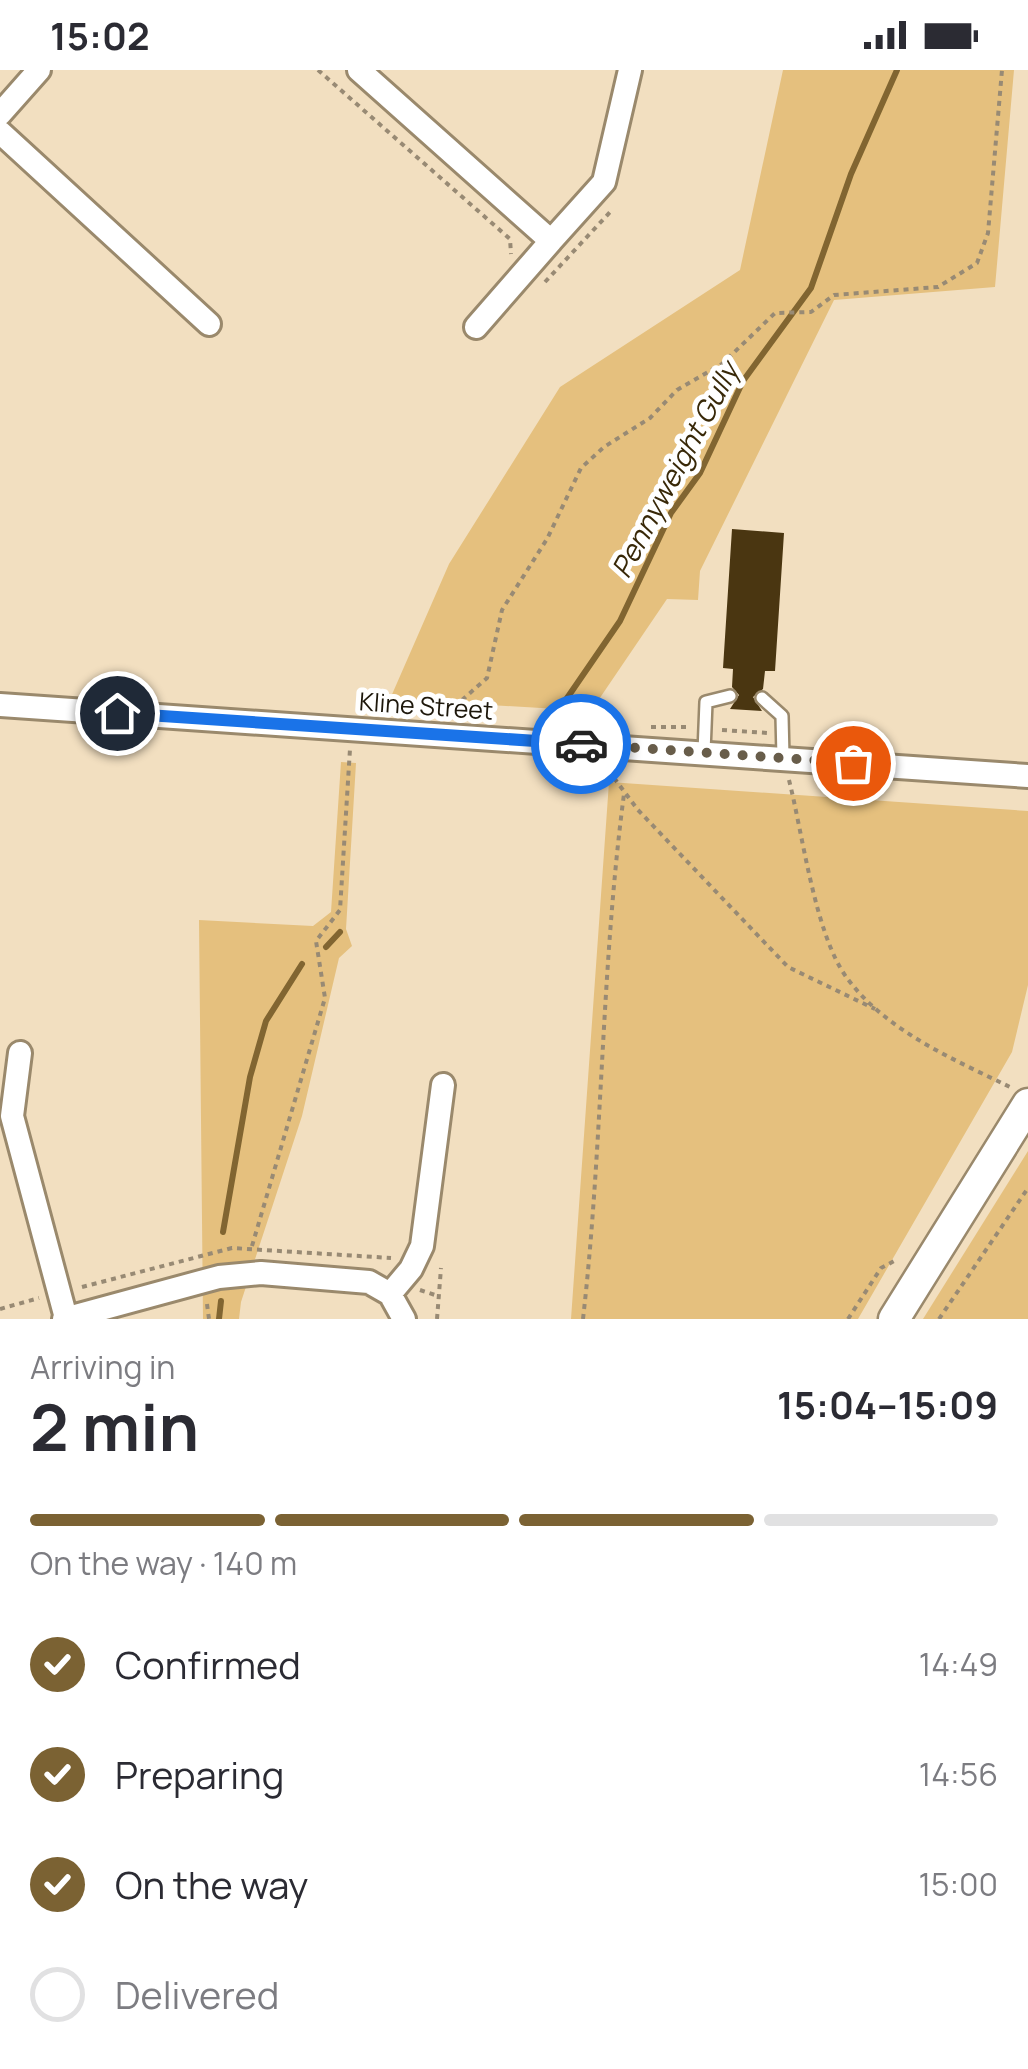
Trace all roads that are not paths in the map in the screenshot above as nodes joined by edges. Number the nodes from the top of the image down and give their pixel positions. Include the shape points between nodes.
1 (39, 70) edge
2 (359, 70) edge
3 (630, 70) edge
4 (0, 114) edge
5 (0, 132) edge
6 (551, 240) junction
7 (209, 324) dead end
8 (476, 327) dead end
9 (730, 696) dead end
10 (762, 698) dead end
11 (0, 706) edge
12 (704, 752) junction
13 (783, 758) junction
14 (1028, 776) edge
15 (20, 1053) dead end
16 (443, 1085) dead end
17 (1022, 1097) edge
18 (390, 1294) junction
19 (65, 1319) edge
20 (404, 1319) edge
21 (894, 1319) edge

1 - 4 street
2 - 6 street
3 - 6 street via 601,188
5 - 7 street
6 - 8 street
9 - 12 lane via 706,702
10 - 13 lane via 782,716
11 - 12 street, Kline Street
12 - 13 street, Kline Street
13 - 14 street, Kline Street
15 - 19 street via 12,1116
16 - 18 street via 422,1246
17 - 21 street
18 - 19 street via 356,1280 251,1273
18 - 20 street

